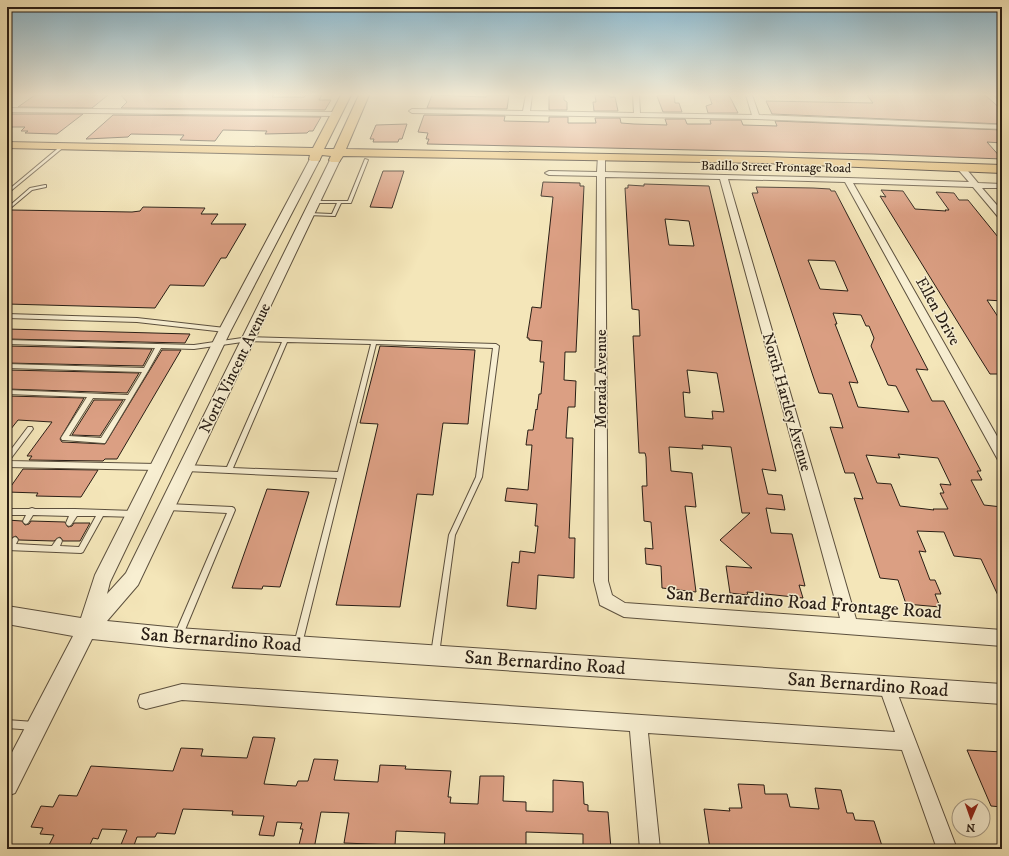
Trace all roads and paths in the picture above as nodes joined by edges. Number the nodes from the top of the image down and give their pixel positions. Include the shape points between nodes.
1 (324, 135) edge
2 (346, 135) edge
3 (7, 145) edge
4 (64, 146) junction
5 (7, 153) edge
6 (53, 154) junction
7 (316, 155) junction
8 (336, 156) junction
9 (366, 160) junction
10 (601, 166) junction
11 (1002, 169) edge
12 (964, 171) junction
13 (549, 173) dead end
14 (723, 177) junction
15 (1002, 177) edge
16 (848, 180) junction
17 (976, 185) junction
18 (45, 186) dead end
19 (1002, 186) edge
20 (7, 193) edge
21 (314, 202) junction
22 (339, 202) junction
23 (7, 210) edge
24 (308, 214) junction
25 (1002, 216) edge
26 (7, 316) edge
27 (222, 336) junction
28 (249, 339) junction
29 (285, 340) junction
30 (7, 342) edge
31 (374, 343) junction
32 (159, 346) junction
33 (7, 366) edge
34 (146, 370) junction
35 (7, 392) edge
36 (91, 396) junction
37 (130, 397) junction
38 (30, 429) dead end
39 (1002, 456) edge
40 (7, 460) edge
41 (7, 464) edge
42 (158, 467) junction
43 (186, 468) junction
44 (229, 470) junction
45 (340, 475) junction
46 (167, 507) junction
47 (32, 511) junction
48 (7, 512) edge
49 (75, 512) junction
50 (101, 513) junction
51 (135, 514) junction
52 (26, 521) dead end
53 (69, 522) dead end
54 (15, 540) dead end
55 (59, 541) dead end
56 (8, 547) edge
57 (54, 549) junction
58 (605, 600) joint
59 (7, 615) edge
60 (850, 627) junction
61 (87, 629) junction
62 (178, 638) junction
63 (1002, 638) edge
64 (297, 646) junction
65 (435, 655) junction
66 (887, 687) junction
67 (1002, 694) edge
68 (146, 701) dead end
69 (638, 723) junction
70 (7, 724) edge
71 (38, 726) junction
72 (907, 742) junction
73 (7, 785) edge
74 (650, 849) edge
75 (947, 849) edge

1 - 7 main road, North Vincent Avenue
2 - 8 main road, North Vincent Avenue
3 - 4 main road
4 - 6 lane
4 - 7 main road
5 - 6 main road
6 - 7 main road
6 - 20 lane
7 - 8 main road
7 - 27 street, North Vincent Avenue
8 - 9 main road
8 - 10 main road
8 - 21 street, North Vincent Avenue
9 - 10 main road
9 - 22 lane via 350,202
10 - 12 main road
10 - 13 street, Badillo Street Frontage Road
10 - 14 street, Badillo Street Frontage Road
10 - 58 street, Morada Avenue via 601,581
11 - 12 main road
12 - 15 main road
12 - 17 street
14 - 16 street, Badillo Street Frontage Road
14 - 60 street, North Hartley Avenue
16 - 17 street, Badillo Street Frontage Road
16 - 39 street, Ellen Drive
17 - 19 street, Badillo Street Frontage Road
17 - 25 street
18 - 23 lane via 31,189
21 - 22 lane
21 - 24 street, North Vincent Avenue
22 - 24 lane via 334,215
24 - 28 street, North Vincent Avenue
26 - 27 lane via 137,320
27 - 28 lane
27 - 32 lane via 194,347
27 - 42 street, North Vincent Avenue
28 - 29 lane
28 - 43 street, North Vincent Avenue
29 - 31 lane
29 - 44 lane
30 - 32 lane
31 - 45 lane
31 - 65 lane via 496,346 479,477 452,535
32 - 34 lane
33 - 34 lane
34 - 37 lane
35 - 36 lane
36 - 37 lane
36 - 37 lane via 64,438 103,440
38 - 40 lane
41 - 42 lane
42 - 51 street, North Vincent Avenue
43 - 44 lane
43 - 46 street, North Vincent Avenue
44 - 45 lane
45 - 64 lane
46 - 61 street, North Vincent Avenue via 132,578
46 - 62 lane via 232,510
47 - 48 lane
47 - 49 lane
47 - 52 lane
49 - 50 lane
49 - 53 lane
50 - 51 lane
50 - 57 lane via 81,550
51 - 61 street, North Vincent Avenue via 101,581
54 - 56 lane
55 - 57 lane
56 - 57 lane
58 - 60 street, San Bernardino Road Frontage Road via 624,610
59 - 61 street, San Bernardino Road
60 - 63 street, San Bernardino Road Frontage Road
61 - 62 street, San Bernardino Road
61 - 71 street, North Vincent Avenue
62 - 64 street, San Bernardino Road
64 - 65 street, San Bernardino Road
65 - 66 street, San Bernardino Road
66 - 67 street, San Bernardino Road
66 - 72 street
68 - 69 street via 182,692
69 - 72 street
69 - 74 street
70 - 71 lane
71 - 73 street, North Vincent Avenue
72 - 75 street

